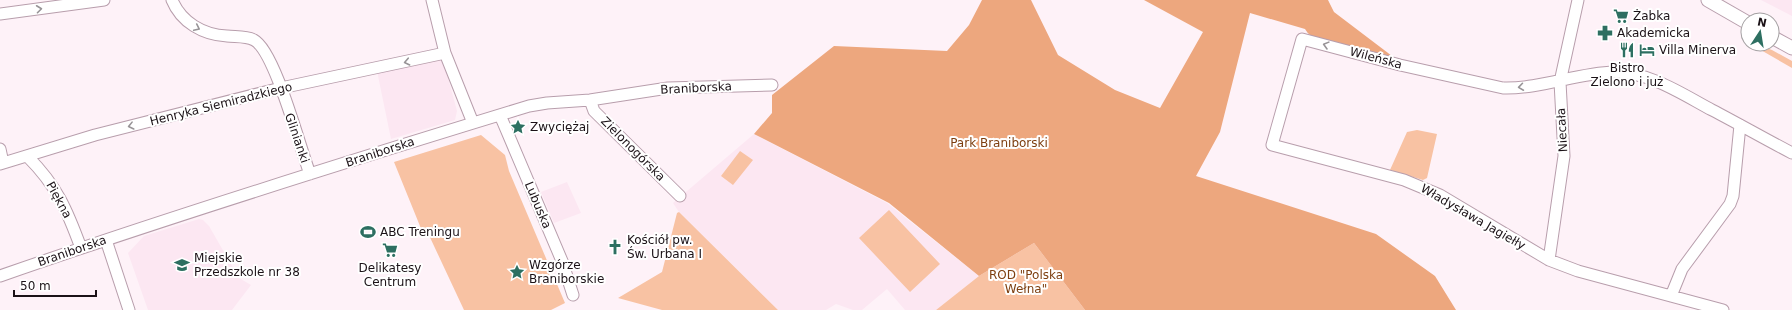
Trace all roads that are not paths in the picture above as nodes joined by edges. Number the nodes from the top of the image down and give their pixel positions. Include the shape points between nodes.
1 (104, 0) edge
2 (172, 0) edge
3 (432, 0) edge
4 (1578, 0) edge
5 (1708, 0) edge
6 (81, 2) edge
7 (0, 14) edge
8 (1740, 18) edge
9 (1780, 41) edge
10 (1792, 48) edge
11 (445, 53) junction
12 (1560, 82) junction
13 (772, 85) dead end
14 (281, 88) junction
15 (590, 100) junction
16 (500, 115) junction
17 (473, 123) junction
18 (1740, 125) junction
19 (1272, 145) joint
20 (0, 149) edge
21 (1792, 153) edge
22 (28, 157) junction
23 (1, 164) edge
24 (310, 174) junction
25 (680, 196) dead end
26 (106, 240) junction
27 (81, 248) junction
28 (1549, 260) junction
29 (0, 276) edge
30 (573, 295) dead end
31 (1671, 296) junction
32 (129, 310) edge
33 (1723, 310) edge

1 - 6 street
2 -> 14 street, Glinianki via 188,24 222,36 254,40 267,54
3 - 11 street
4 - 12 street, Niecała
5 - 8 street
7 -> 6 street
9 - 10 street
11 -> 14 street, Henryka Siemiradzkiego
11 - 17 street
12 - 18 street via 1588,75 1631,73 1666,85
12 -> 19 street, Wileńska via 1503,88 1400,65 1302,38
12 - 28 street, Niecała via 1564,156
13 - 15 street, Braniborska via 668,88
14 -> 22 street, Henryka Siemiradzkiego via 95,135
14 - 24 street, Glinianki
15 - 16 street, Braniborska via 548,103
15 - 25 street, Zielonogórska via 594,111
16 - 17 street, Braniborska
16 - 30 street, Lubuska via 562,261
17 - 24 street, Braniborska
18 - 21 street
18 - 31 street via 1730,204 1682,270
19 - 28 street, Władysława Jagiełły via 1421,186
20 - 23 street
22 - 23 street, Henryka Siemiradzkiego
22 - 27 street, Piękna via 43,172 59,195
24 - 26 street, Braniborska
26 - 27 street, Braniborska
26 - 32 street
27 - 29 street, Braniborska
28 - 31 street, Władysława Jagiełły via 1578,271
31 - 33 street, Władysława Jagiełły

